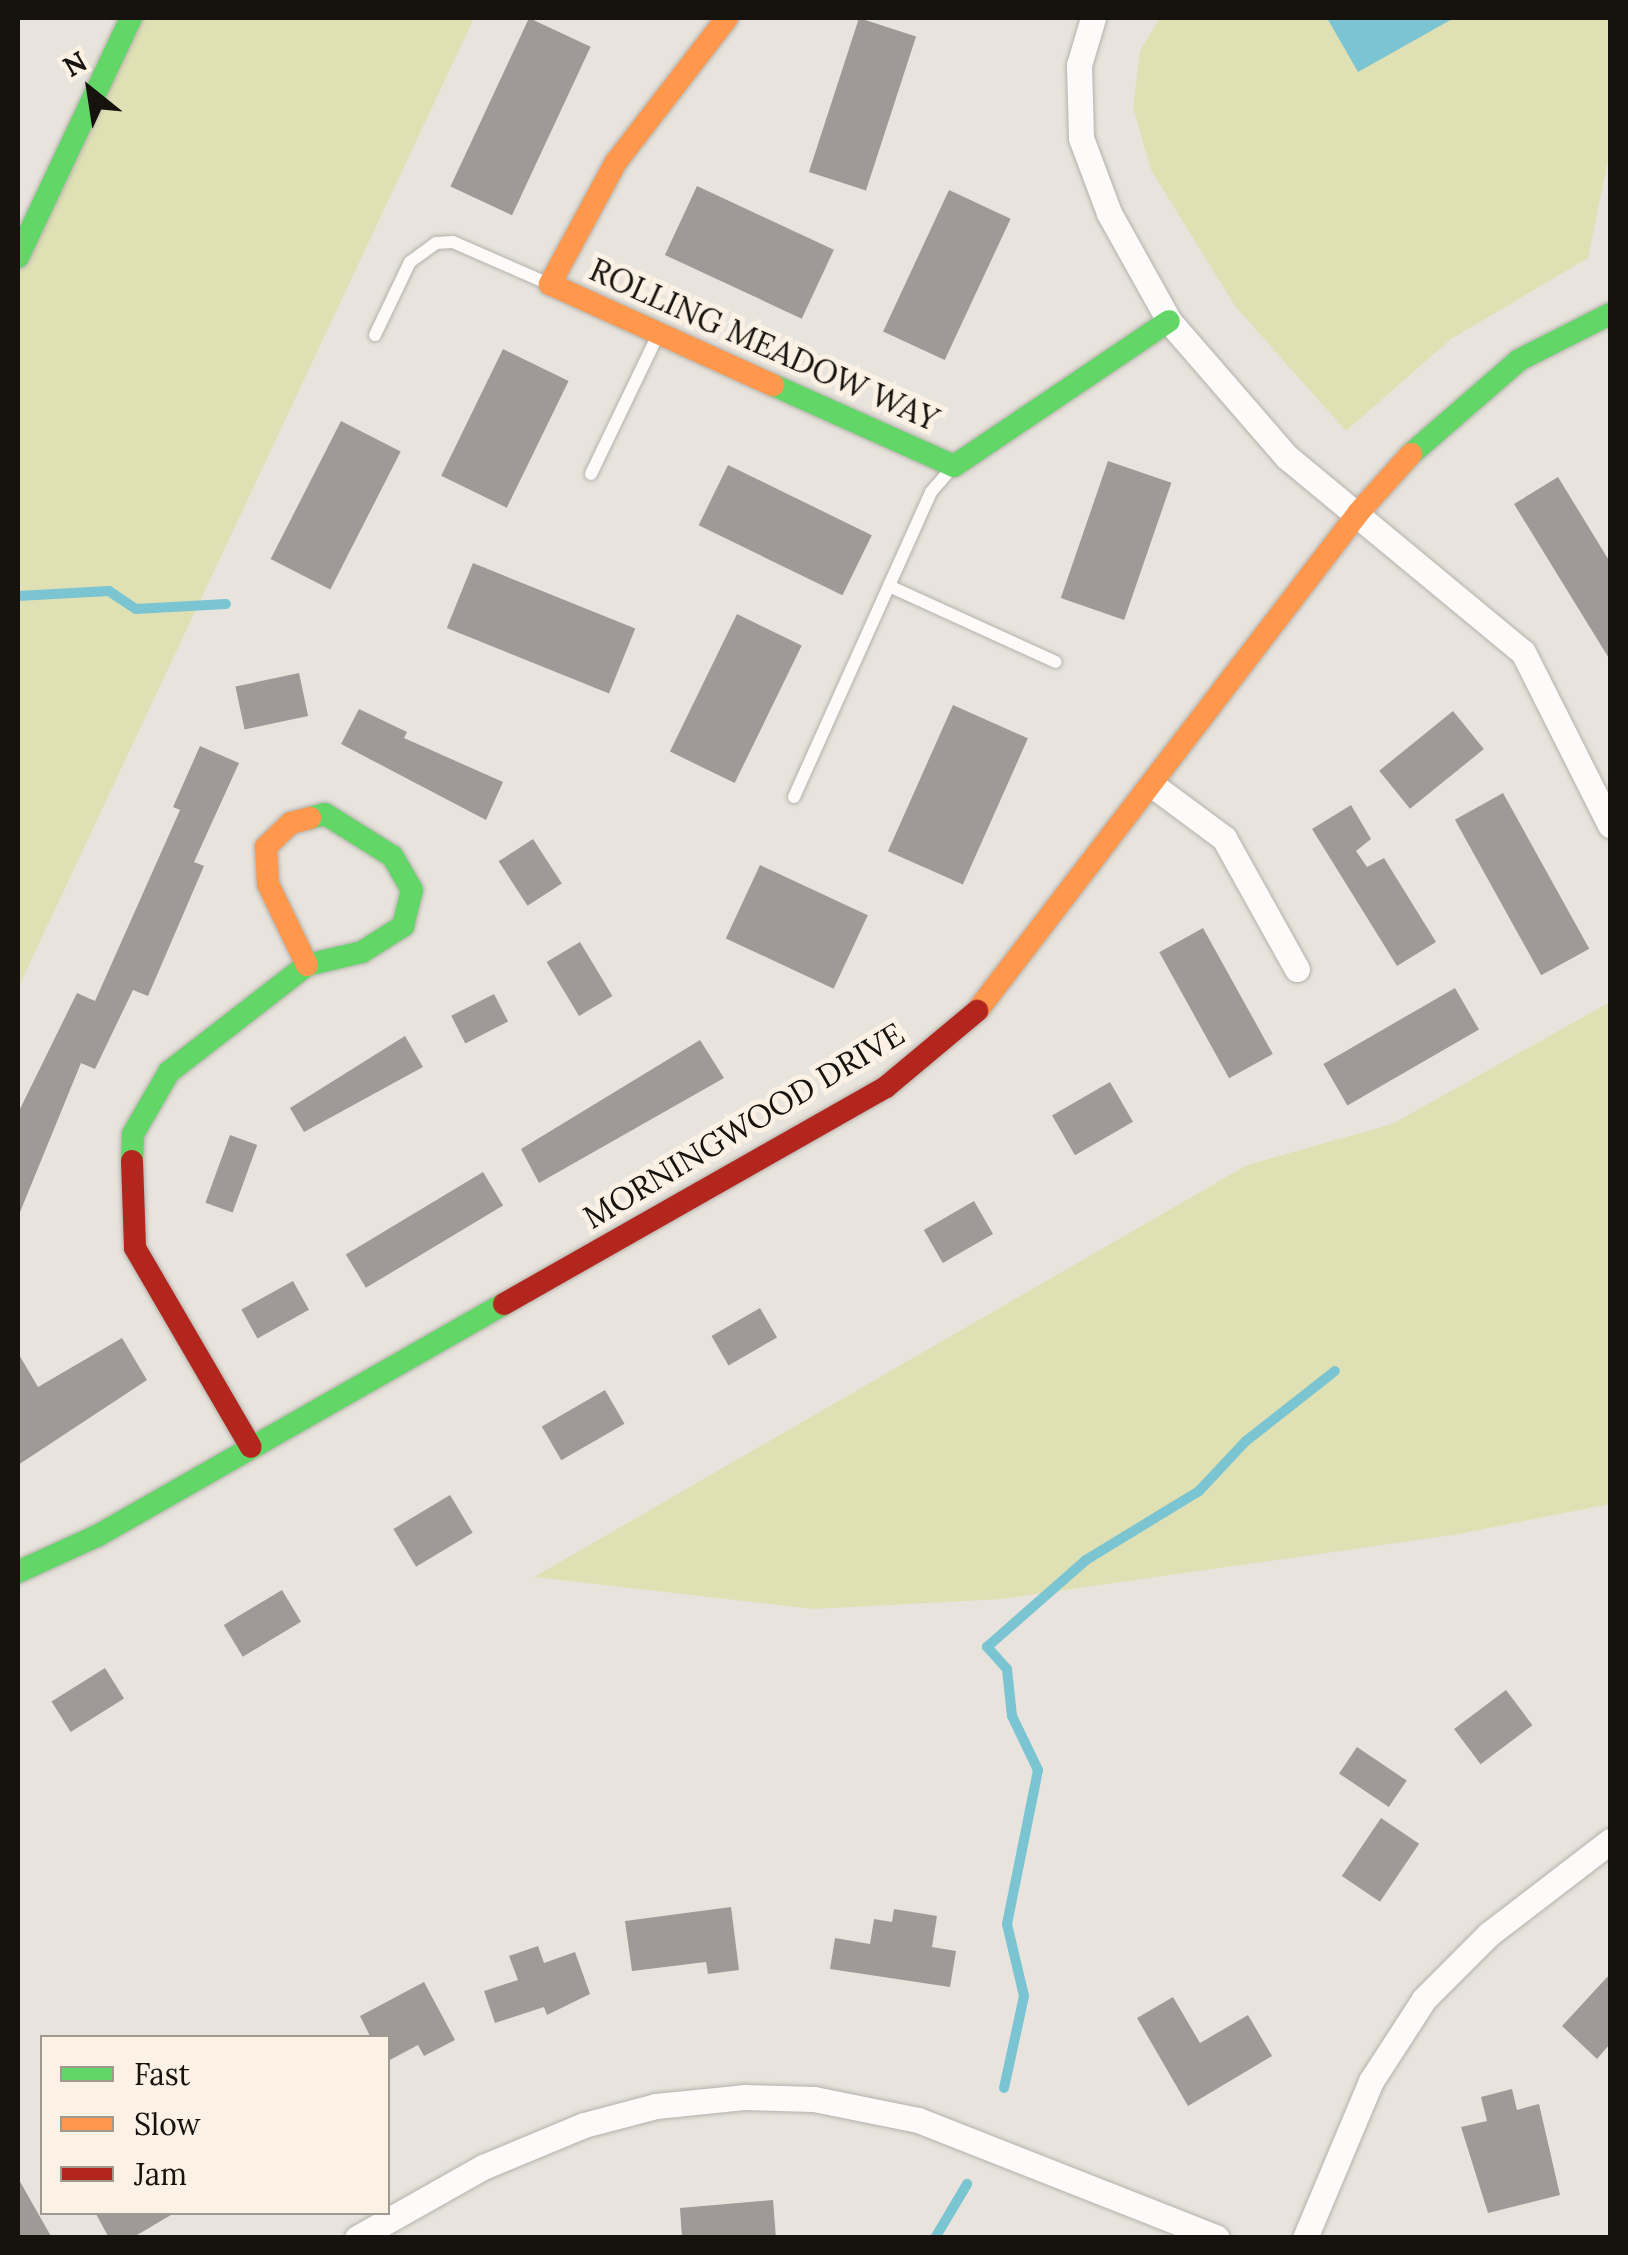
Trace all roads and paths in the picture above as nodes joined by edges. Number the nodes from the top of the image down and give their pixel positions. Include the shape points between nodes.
1 (131, 18) edge
2 (727, 18) edge
3 (1093, 18) edge
4 (18, 257) edge
5 (550, 284) junction
6 (1610, 314) edge
7 (1170, 321) junction
8 (375, 334) dead end
9 (658, 335) junction
10 (954, 466) junction
11 (591, 474) dead end
12 (1358, 512) junction
13 (889, 586) junction
14 (1056, 662) dead end
15 (1155, 787) junction
16 (794, 798) dead end
17 (1610, 825) edge
18 (308, 965) junction
19 (1297, 969) dead end
20 (250, 1447) junction
21 (18, 1572) edge
22 (1610, 1841) edge
23 (357, 2238) edge
24 (1217, 2238) edge
25 (1305, 2238) edge

1 - 4 street
2 - 5 street, ROLLING MEADOW WAY via 616,162
3 - 7 street via 1080,65 1082,138 1110,213
5 - 8 lane via 453,242 436,243 410,262
5 - 9 street, ROLLING MEADOW WAY
6 - 12 street, MORNINGWOOD DRIVE via 1519,360 1430,432
7 - 10 street, ROLLING MEADOW WAY
7 - 12 street via 1287,457
9 - 10 street, ROLLING MEADOW WAY
9 - 11 lane
10 - 13 lane via 931,492
12 - 15 street, MORNINGWOOD DRIVE
12 - 17 street via 1523,652
13 - 14 lane
13 - 16 lane
15 - 19 street via 1224,838
15 - 20 street, MORNINGWOOD DRIVE via 988,1000 886,1087
18 - 18 street via 362,952 404,926 412,890 392,856 325,814 291,823 266,847 268,884
18 - 20 street via 169,1072 133,1134 129,1210 135,1248
20 - 21 street, MORNINGWOOD DRIVE via 96,1536
22 - 25 street via 1488,1934 1424,1998 1370,2081
23 - 24 street via 483,2166 584,2124 656,2106 744,2097 814,2100 918,2120

